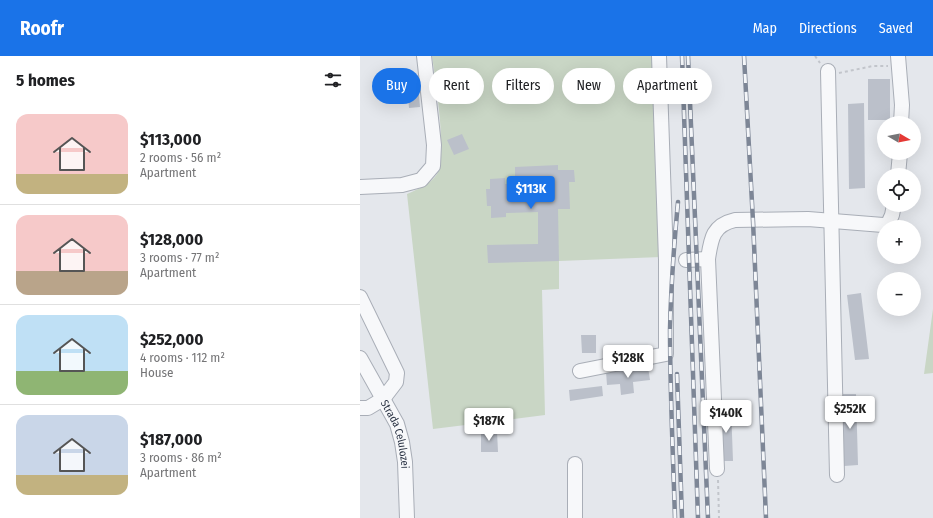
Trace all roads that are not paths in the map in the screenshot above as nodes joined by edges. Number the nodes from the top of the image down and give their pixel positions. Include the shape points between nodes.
1 (424, 56) edge
2 (659, 56) edge
3 (898, 61) edge
4 (828, 70) road end
5 (901, 116) edge
6 (360, 187) edge
7 (893, 212) edge
8 (831, 221) junction
9 (708, 259) junction
10 (686, 260) dead end
11 (360, 297) edge
12 (360, 358) edge
13 (580, 371) dead end
14 (383, 399) junction
15 (360, 408) edge
16 (575, 464) dead end
17 (717, 469) road end
18 (837, 475) dead end
19 (407, 518) edge
20 (575, 518) edge

1 - 6 lane via 434,145 433,166 421,180 408,184
2 - 13 lane via 666,260 666,354
3 - 5 lane
4 - 8 lane
7 - 8 lane via 888,224 883,225
8 - 9 lane via 735,220 724,223 711,243
8 - 18 lane
9 - 10 lane
9 - 17 lane
11 - 14 lane via 397,373 396,382
12 - 14 lane, Strada Celulozei
14 - 15 lane via 368,408
14 - 19 lane, Strada Celulozei via 397,424 402,442
16 - 20 lane

